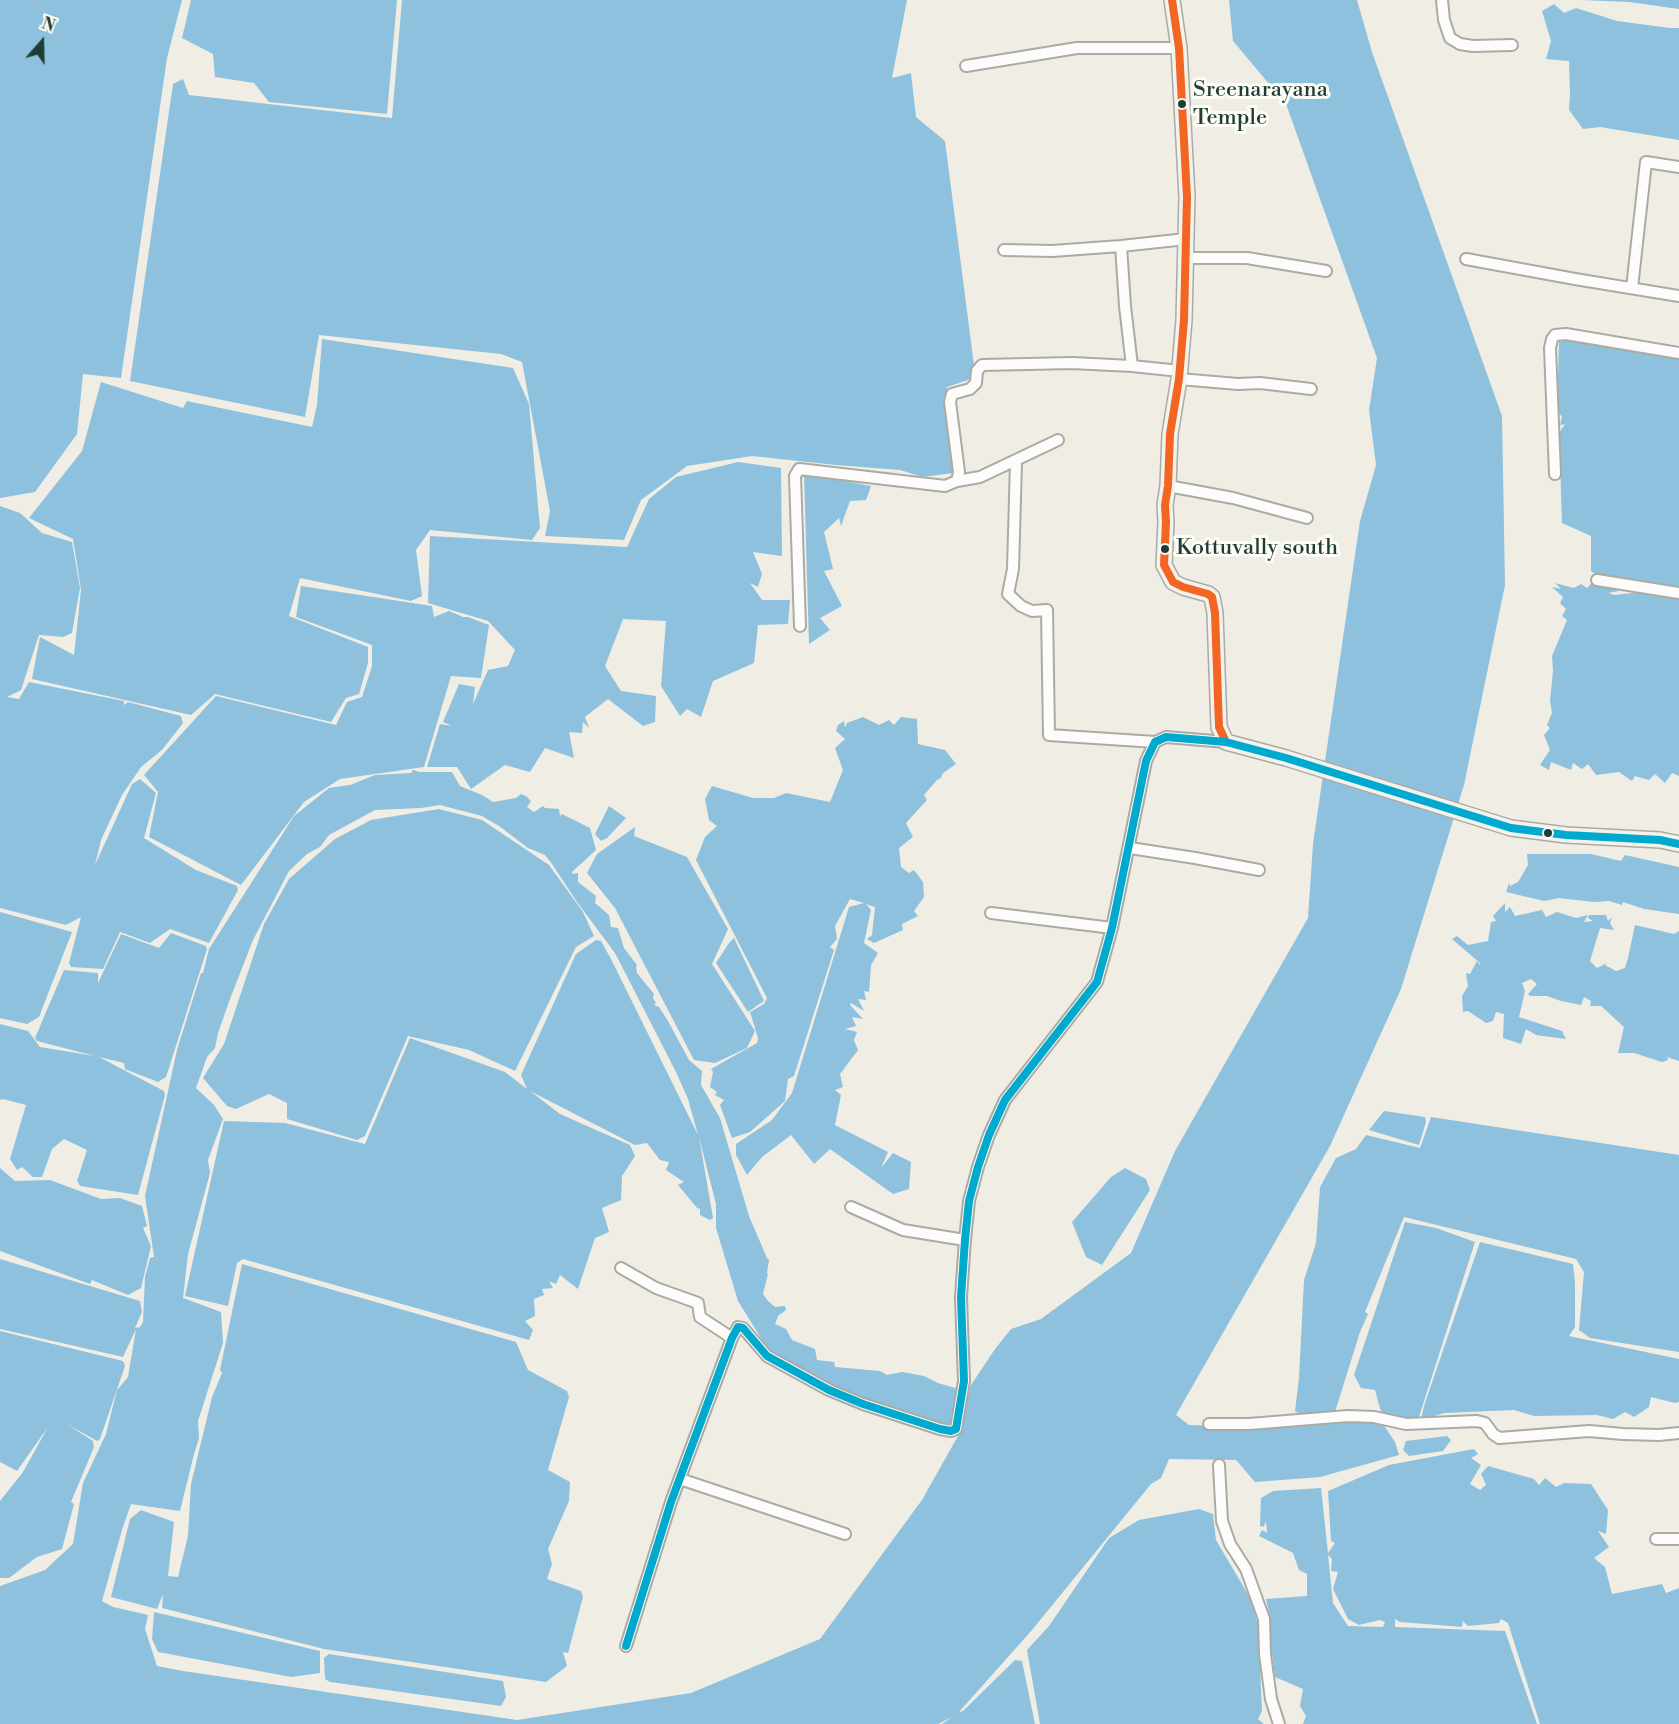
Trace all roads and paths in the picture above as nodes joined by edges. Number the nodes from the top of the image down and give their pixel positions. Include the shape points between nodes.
1 (1172, 0) edge
2 (1442, 0) edge
3 (1512, 45) dead end
4 (1179, 48) junction
5 (966, 66) dead end
6 (1679, 167) edge
7 (1186, 239) junction
8 (1121, 246) junction
9 (1004, 250) dead end
10 (1186, 258) junction
11 (1466, 259) dead end
12 (1326, 271) dead end
13 (1632, 288) junction
14 (1679, 296) edge
15 (1679, 353) edge
16 (1132, 366) junction
17 (1179, 375) junction
18 (1311, 389) dead end
19 (1058, 440) dead end
20 (1016, 462) junction
21 (1556, 474) dead end
22 (957, 481) junction
23 (1168, 486) junction
24 (1307, 518) dead end
25 (1597, 580) dead end
26 (1679, 593) edge
27 (800, 626) dead end
28 (1155, 742) junction
29 (1226, 742) junction
30 (1679, 844) edge
31 (1130, 848) junction
32 (1259, 870) dead end
33 (991, 913) dead end
34 (1112, 928) junction
35 (851, 1207) dead end
36 (964, 1240) junction
37 (621, 1268) dead end
38 (732, 1338) junction
39 (1209, 1424) dead end
40 (1679, 1433) edge
41 (1220, 1465) dead end
42 (680, 1479) junction
43 (845, 1534) dead end
44 (1656, 1539) dead end
45 (1679, 1539) edge
46 (626, 1646) dead end
47 (1279, 1724) edge

1 - 4 main road
2 - 3 street via 1450,38 1473,46
4 - 5 street via 1077,48
4 - 7 main road
6 - 13 street via 1646,162
7 - 8 street
7 - 10 main road
8 - 9 street
8 - 16 street
10 - 12 street via 1247,258
10 - 17 main road
11 - 13 street
13 - 14 street
15 - 21 street via 1555,335 1551,348
16 - 17 street
16 - 22 street via 982,365 976,383 952,394 950,402
17 - 18 street
17 - 23 main road via 1170,434
19 - 20 street
20 - 22 street via 980,477
20 - 28 street via 1013,569 1008,594 1032,611 1047,610 1049,735
22 - 27 street via 945,486 800,469 795,476
23 - 24 street
23 - 29 main road via 1164,565 1173,582 1212,597 1219,726
25 - 26 street
28 - 29 street via 1166,737
28 - 31 street via 1146,761
29 - 30 main road via 1510,828
31 - 32 street
31 - 34 street
33 - 34 street
34 - 36 street via 1097,982 1005,1100 978,1167
35 - 36 street via 903,1230
36 - 38 street via 964,1381 956,1429 940,1429 829,1390 766,1356 743,1328 738,1327
37 - 38 street via 656,1288 698,1303 700,1317
38 - 42 street
39 - 40 street via 1348,1416 1406,1424 1477,1421 1485,1423 1499,1438 1590,1431
41 - 47 street via 1222,1521 1230,1544 1246,1569 1264,1619 1271,1698
42 - 43 street
42 - 46 street
44 - 45 street

